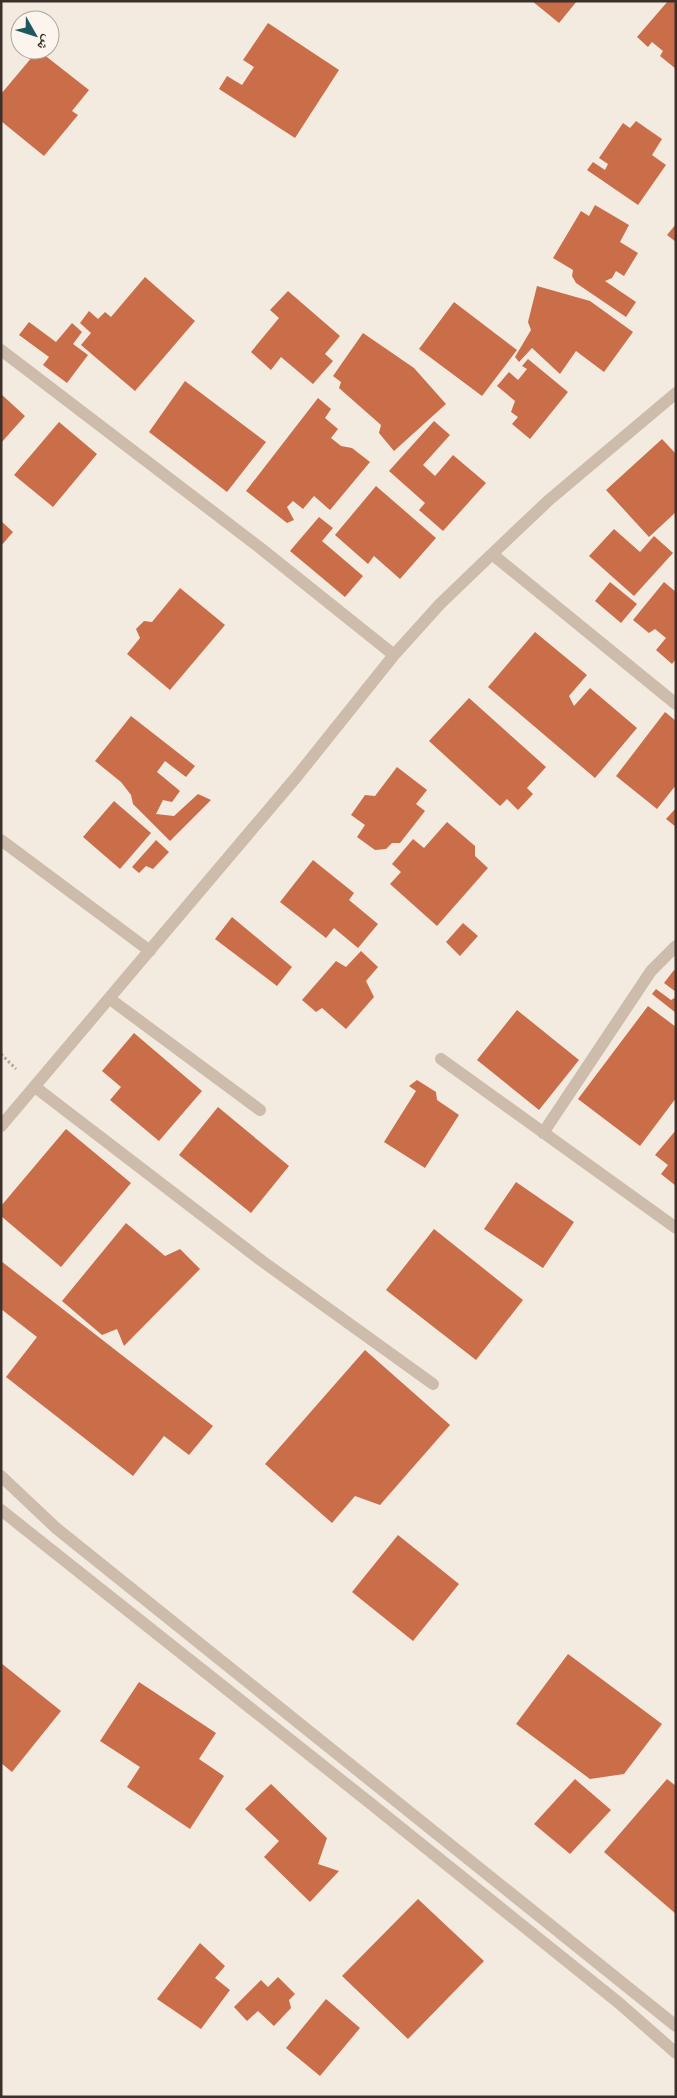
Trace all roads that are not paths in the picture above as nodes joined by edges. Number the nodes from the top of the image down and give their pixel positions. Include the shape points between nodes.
1 (1, 350) edge
2 (676, 393) edge
3 (492, 554) junction
4 (394, 655) junction
5 (676, 704) edge
6 (1, 840) edge
7 (676, 946) edge
8 (150, 951) junction
9 (110, 999) junction
10 (441, 1059) dead end
11 (35, 1087) junction
12 (260, 1110) dead end
13 (1, 1126) edge
14 (543, 1133) junction
15 (676, 1228) edge
16 (433, 1384) dead end
17 (1, 1476) edge
18 (1, 1510) edge
19 (676, 2026) edge
20 (676, 2053) edge

1 - 4 street
2 - 3 street via 549,500
3 - 4 street via 440,604
3 - 5 street
4 - 8 street
6 - 8 street
7 - 14 street via 651,971
8 - 9 street
9 - 11 street
9 - 12 street
10 - 14 street
11 - 13 street
11 - 16 street via 262,1261
14 - 15 street
17 - 19 street via 79,1546
18 - 20 street via 619,2003

